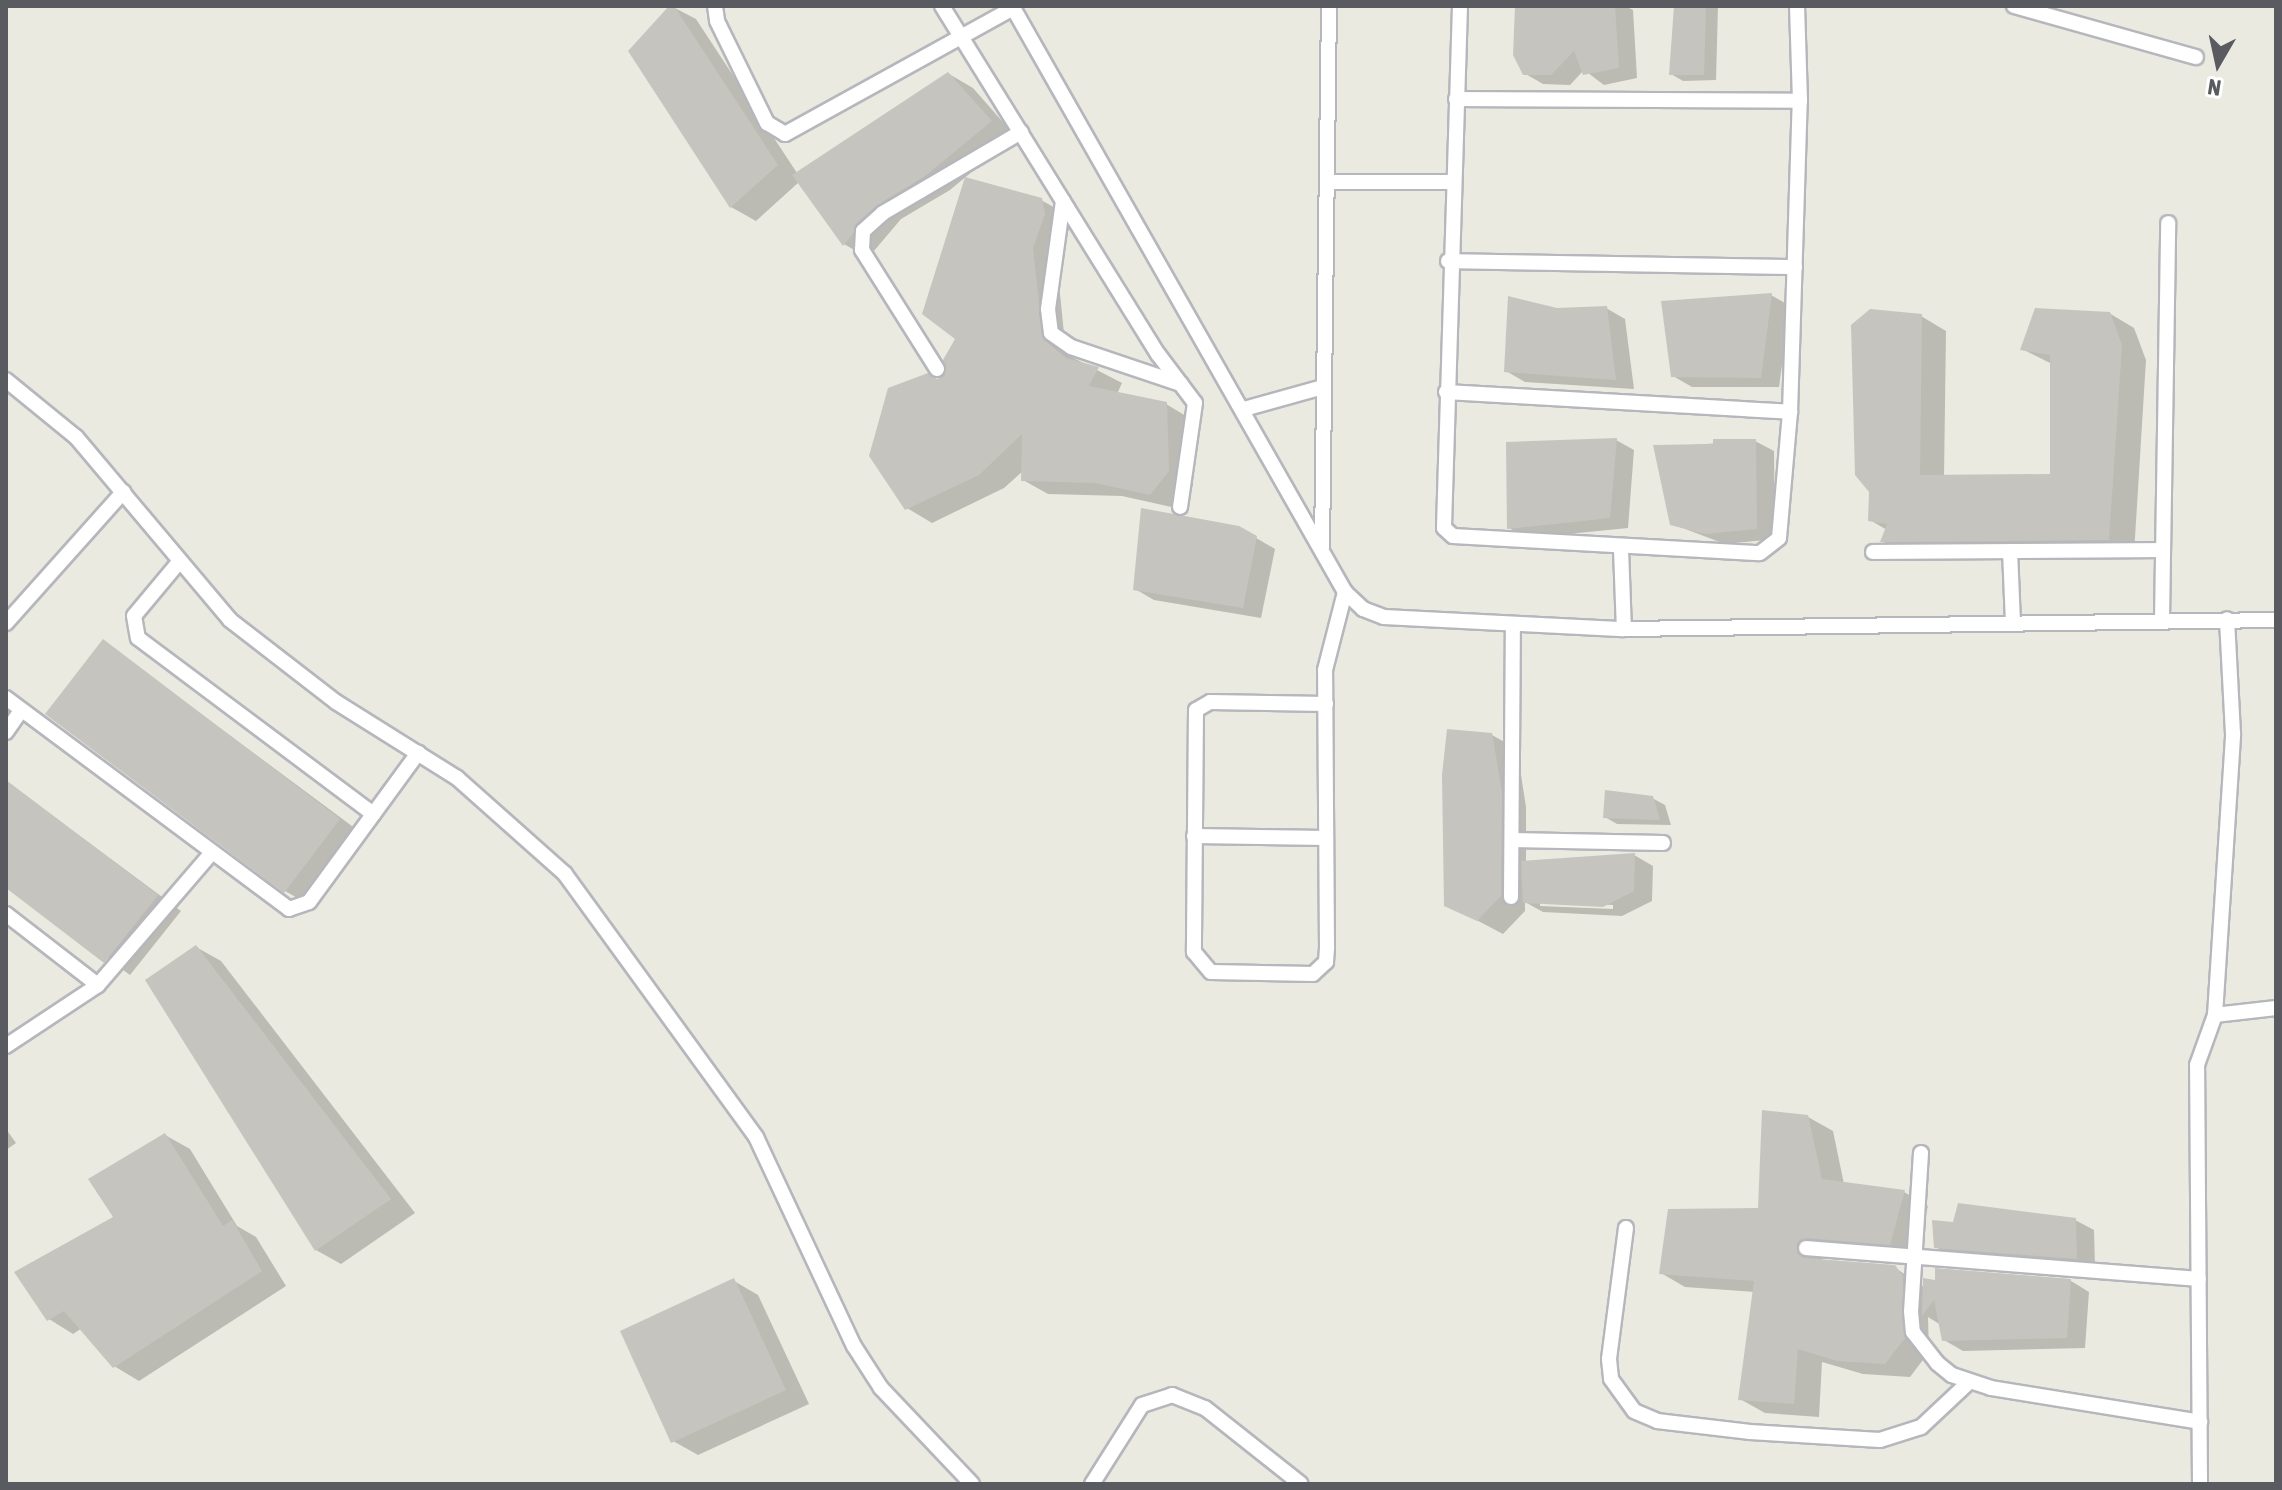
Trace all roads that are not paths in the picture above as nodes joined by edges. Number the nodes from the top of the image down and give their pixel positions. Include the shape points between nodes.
1 (715, 6) edge
2 (942, 6) edge
3 (1329, 6) edge
4 (1460, 6) edge
5 (1797, 6) edge
6 (1012, 7) edge
7 (2020, 7) edge
8 (961, 34) junction
9 (2196, 57) dead end
10 (1456, 99) junction
11 (1800, 101) junction
12 (1021, 132) junction
13 (1327, 182) junction
14 (1453, 182) junction
15 (1063, 201) junction
16 (2168, 223) dead end
17 (1448, 261) junction
18 (1795, 267) junction
19 (937, 369) dead end
20 (6, 380) edge
21 (1182, 384) junction
22 (1323, 387) junction
23 (1446, 392) junction
24 (1244, 409) junction
25 (1790, 412) junction
26 (123, 492) junction
27 (1180, 507) dead end
28 (1322, 548) junction
29 (1621, 549) junction
30 (2163, 550) junction
31 (2010, 551) junction
32 (1873, 552) dead end
33 (179, 562) junction
34 (1345, 592) junction
35 (2227, 619) junction
36 (2162, 620) junction
37 (2276, 620) edge
38 (6, 623) edge
39 (2013, 623) junction
40 (1513, 624) junction
41 (1624, 629) junction
42 (6, 698) edge
43 (1326, 704) junction
44 (20, 712) junction
45 (6, 732) edge
46 (418, 753) junction
47 (373, 814) junction
48 (1194, 836) junction
49 (1326, 838) junction
50 (1512, 840) junction
51 (1663, 843) dead end
52 (210, 855) junction
53 (1511, 897) dead end
54 (11, 918) edge
55 (6, 935) edge
56 (98, 985) junction
57 (2276, 1008) edge
58 (2215, 1015) junction
59 (6, 1046) edge
60 (1921, 1153) dead end
61 (1626, 1228) dead end
62 (1806, 1248) dead end
63 (1914, 1259) junction
64 (2199, 1279) junction
65 (1969, 1382) junction
66 (2200, 1422) junction
67 (972, 1484) edge
68 (1092, 1484) edge
69 (1301, 1484) edge
70 (2200, 1484) edge

1 - 8 lane via 717,21 767,123 785,134
2 - 8 lane
3 - 13 lane
4 - 10 lane
5 - 11 lane
6 - 8 lane
6 - 24 lane
7 - 9 lane
8 - 12 lane
10 - 11 lane
10 - 14 lane
11 - 18 lane
12 - 15 lane
12 - 19 lane via 883,213 863,231 862,250
13 - 14 lane
13 - 22 lane
14 - 17 lane
15 - 21 lane
15 - 21 lane via 1048,309 1051,333 1071,347
16 - 30 lane
17 - 18 lane
17 - 23 lane
18 - 25 lane
20 - 26 lane via 76,437
21 - 27 lane via 1195,413
22 - 24 lane
22 - 28 lane
23 - 25 lane
23 - 29 lane via 1444,528 1453,536
24 - 28 lane
25 - 29 lane via 1779,538 1772,547 1760,553
26 - 33 lane
26 - 38 lane
28 - 34 lane
29 - 41 lane
30 - 31 lane
30 - 36 lane
31 - 32 lane
31 - 39 lane
33 - 46 lane via 230,620 281,661
33 - 47 lane via 134,616 138,638
34 - 40 lane via 1363,609 1384,617
34 - 43 lane via 1328,643
35 - 36 lane
35 - 37 lane
35 - 58 lane via 2233,734
36 - 39 lane
39 - 41 lane
40 - 41 lane
40 - 50 lane
42 - 44 lane
43 - 48 lane via 1201,703 1193,720
43 - 49 lane
44 - 45 lane
44 - 52 lane
46 - 47 lane
46 - 67 lane via 515,824 565,874 756,1137 854,1346 881,1388
47 - 52 lane via 300,908 280,907
48 - 49 lane
48 - 49 lane via 1194,952 1200,965 1223,976 1321,970 1327,948
50 - 51 lane
50 - 53 lane
52 - 56 lane
54 - 55 lane
54 - 56 lane
56 - 59 lane
57 - 58 lane
58 - 64 lane via 2197,1065
60 - 63 lane
61 - 65 lane via 1609,1359 1611,1379 1634,1411 1657,1421 1880,1440 1921,1427
62 - 63 lane
63 - 64 lane
63 - 65 lane via 1913,1332 1937,1363
64 - 66 lane
65 - 66 lane
66 - 70 lane
68 - 69 lane via 1142,1405 1172,1395 1205,1408

